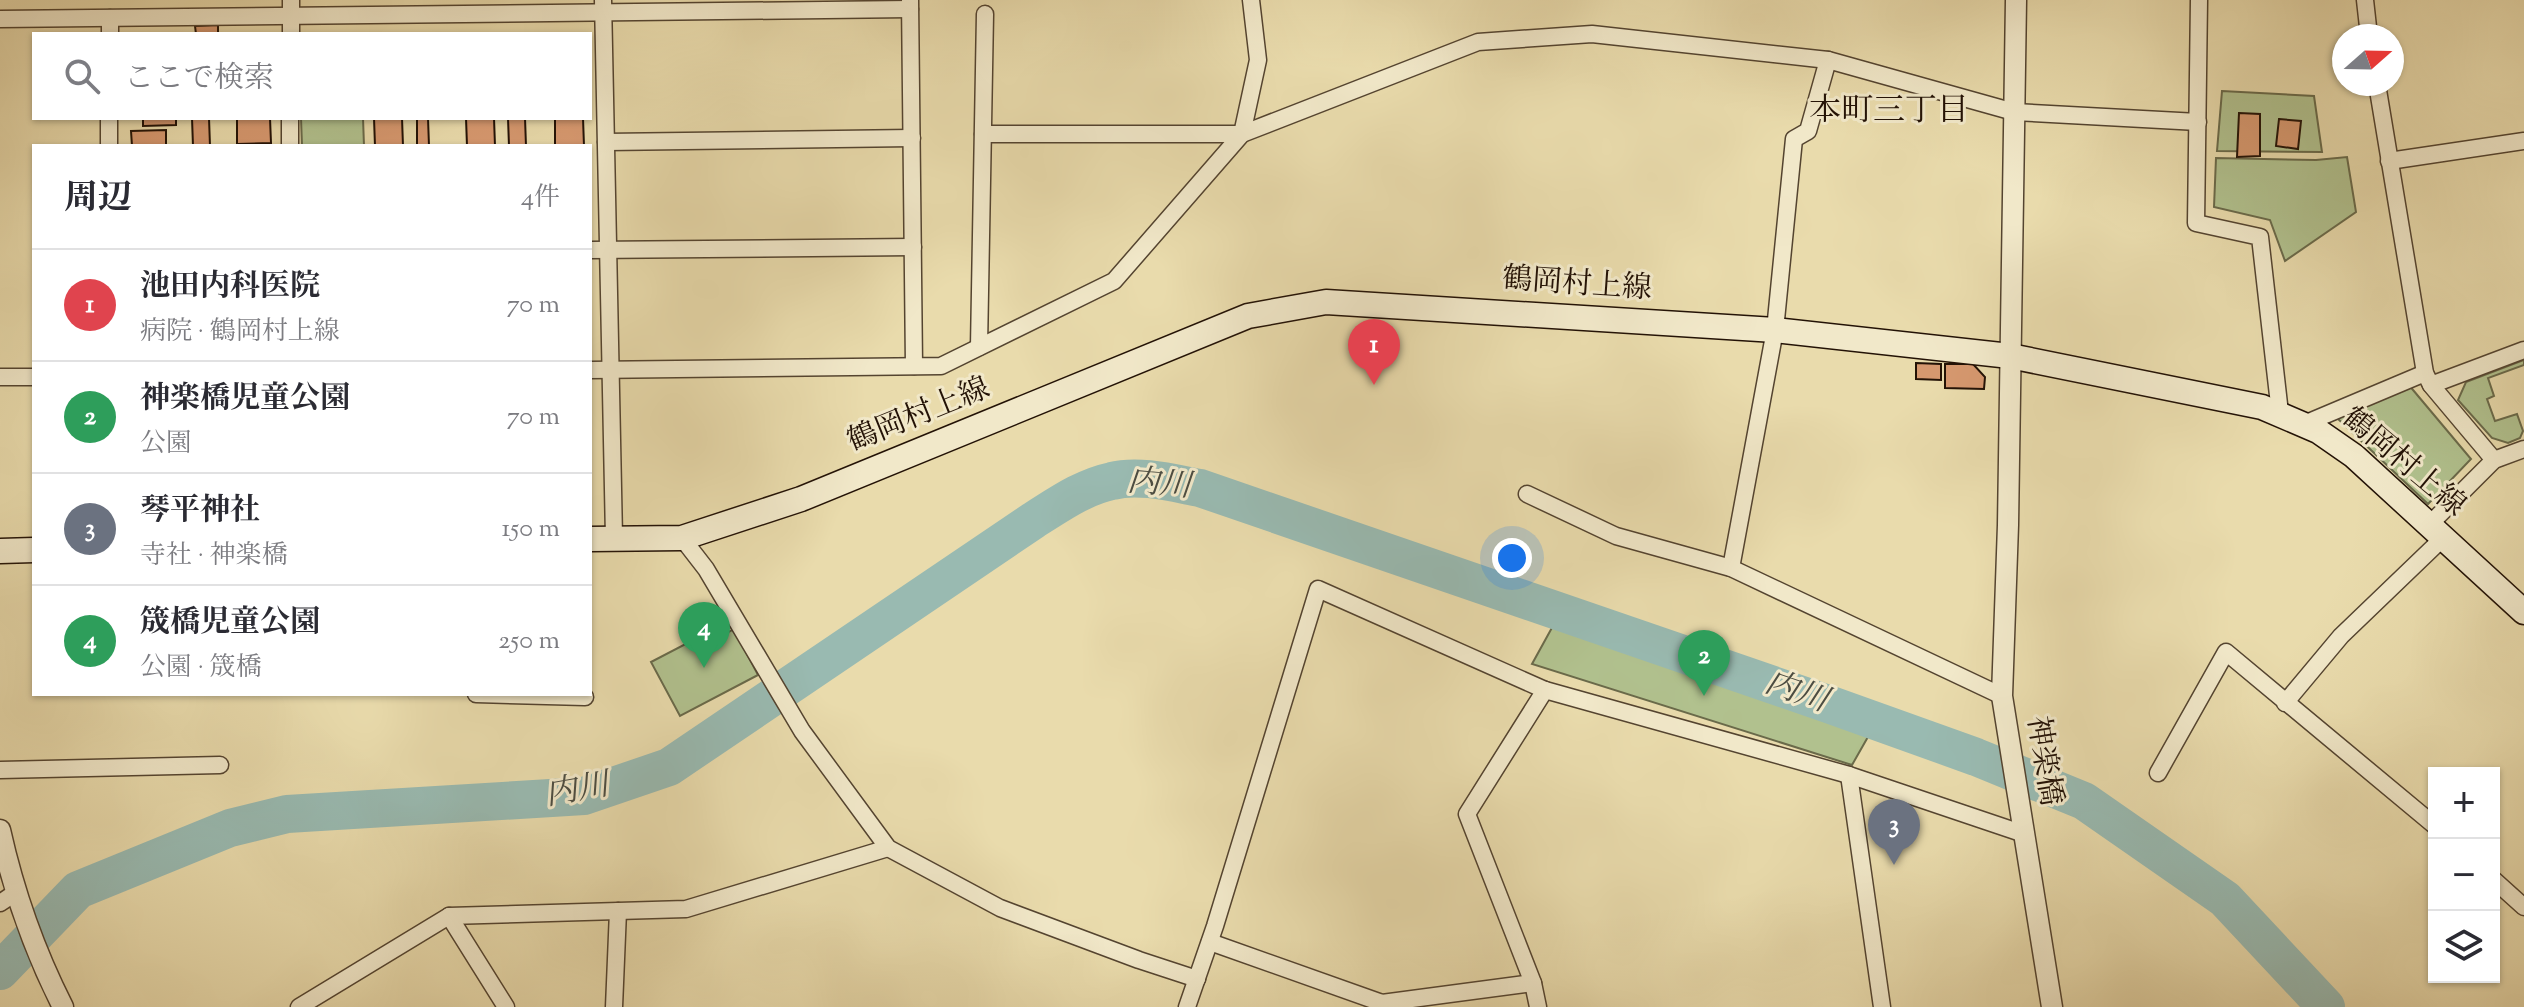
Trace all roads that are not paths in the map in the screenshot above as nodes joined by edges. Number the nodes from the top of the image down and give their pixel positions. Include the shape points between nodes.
1 (1251, 0) edge
2 (2016, 0) edge
3 (2199, 0) edge
4 (2365, 0) edge
5 (910, 4) edge
6 (603, 6) edge
7 (291, 8) edge
8 (985, 14) dead end
9 (0, 19) edge
10 (2368, 24) edge
11 (110, 26) edge
12 (291, 32) edge
13 (1828, 60) junction
14 (2379, 96) edge
15 (2014, 112) junction
16 (109, 120) edge
17 (290, 120) edge
18 (2198, 122) junction
19 (983, 134) junction
20 (1242, 134) junction
21 (912, 138) junction
22 (2524, 141) edge
23 (606, 142) junction
24 (109, 144) edge
25 (290, 144) edge
26 (2389, 161) junction
27 (913, 247) junction
28 (592, 250) edge
29 (609, 250) junction
30 (1775, 330) junction
31 (979, 347) junction
32 (2524, 350) edge
33 (2010, 356) junction
34 (914, 366) junction
35 (611, 369) junction
36 (592, 370) edge
37 (0, 377) edge
38 (32, 377) edge
39 (2428, 379) junction
40 (2280, 413) junction
41 (2304, 424) junction
42 (2524, 449) edge
43 (2494, 460) junction
44 (1527, 494) dead end
45 (2436, 531) junction
46 (682, 538) junction
47 (602, 539) edge
48 (32, 550) edge
49 (0, 551) edge
50 (1731, 568) junction
51 (2524, 612) edge
52 (1545, 690) junction
53 (549, 696) edge
54 (2002, 696) junction
55 (585, 697) dead end
56 (2285, 703) junction
57 (220, 765) dead end
58 (0, 770) edge
59 (2158, 773) dead end
60 (1849, 775) junction
61 (2428, 820) edge
62 (0, 830) edge
63 (2024, 834) junction
64 (888, 848) junction
65 (4, 865) edge
66 (2500, 885) edge
67 (10, 898) edge
68 (2524, 907) edge
69 (618, 911) junction
70 (449, 916) junction
71 (1210, 942) junction
72 (1197, 979) junction
73 (1533, 983) junction
74 (63, 1007) edge
75 (299, 1007) edge
76 (506, 1007) edge
77 (614, 1007) edge
78 (1187, 1007) edge
79 (1538, 1007) edge
80 (1882, 1007) edge
81 (2052, 1007) edge

1 - 20 street via 1258,60
2 - 15 street, 神楽橋
3 - 18 street
4 - 10 street
5 - 6 street
5 - 21 street
6 - 7 street
6 - 23 street
7 - 11 street
7 - 12 street
8 - 19 street
9 - 11 street
13 - 15 street
13 - 20 street via 1592,34 1478,42
13 - 30 street via 1808,131 1794,139
14 - 26 street
15 - 18 street
15 - 33 street, 神楽橋
16 - 24 street
17 - 25 street
18 - 40 street via 2196,223 2260,237
19 - 20 street
19 - 31 street
20 - 31 street via 1114,281
21 - 23 street
21 - 27 street
22 - 26 street
23 - 29 street
26 - 39 street
27 - 29 street
27 - 34 street
28 - 29 street
29 - 35 street
30 - 33 main road, 鶴岡村上線
30 - 46 main road, 鶴岡村上線 via 1326,302 1278,310 1248,316 801,499
30 - 50 street
31 - 34 street via 941,366
32 - 39 street
33 - 40 main road, 鶴岡村上線
33 - 54 street, 神楽橋
34 - 35 street
35 - 36 street
35 - 47 street
37 - 38 street
39 - 41 street
39 - 43 street
40 - 41 main road, 鶴岡村上線
41 - 45 main road, 鶴岡村上線 via 2354,456
42 - 43 street
43 - 45 street
44 - 50 street via 1616,536
45 - 51 main road, 鶴岡村上線
45 - 56 street
46 - 47 main road, 鶴岡村上線
46 - 64 street via 706,569 802,731
48 - 49 main road
50 - 54 street
52 - 60 street
52 - 71 street via 1318,589
52 - 73 street via 1467,814
53 - 55 street
54 - 63 street, 神楽橋
56 - 59 street via 2226,652
56 - 61 street
57 - 58 street
60 - 63 street
60 - 80 street
62 - 65 street
63 - 81 street, 神楽橋
64 - 69 street via 686,909
64 - 72 street via 1000,908
65 - 67 street
66 - 68 street
67 - 74 street
69 - 70 street
69 - 77 street
70 - 75 street
70 - 76 street
71 - 72 street
71 - 73 street via 1382,1003
72 - 78 street
73 - 79 street

